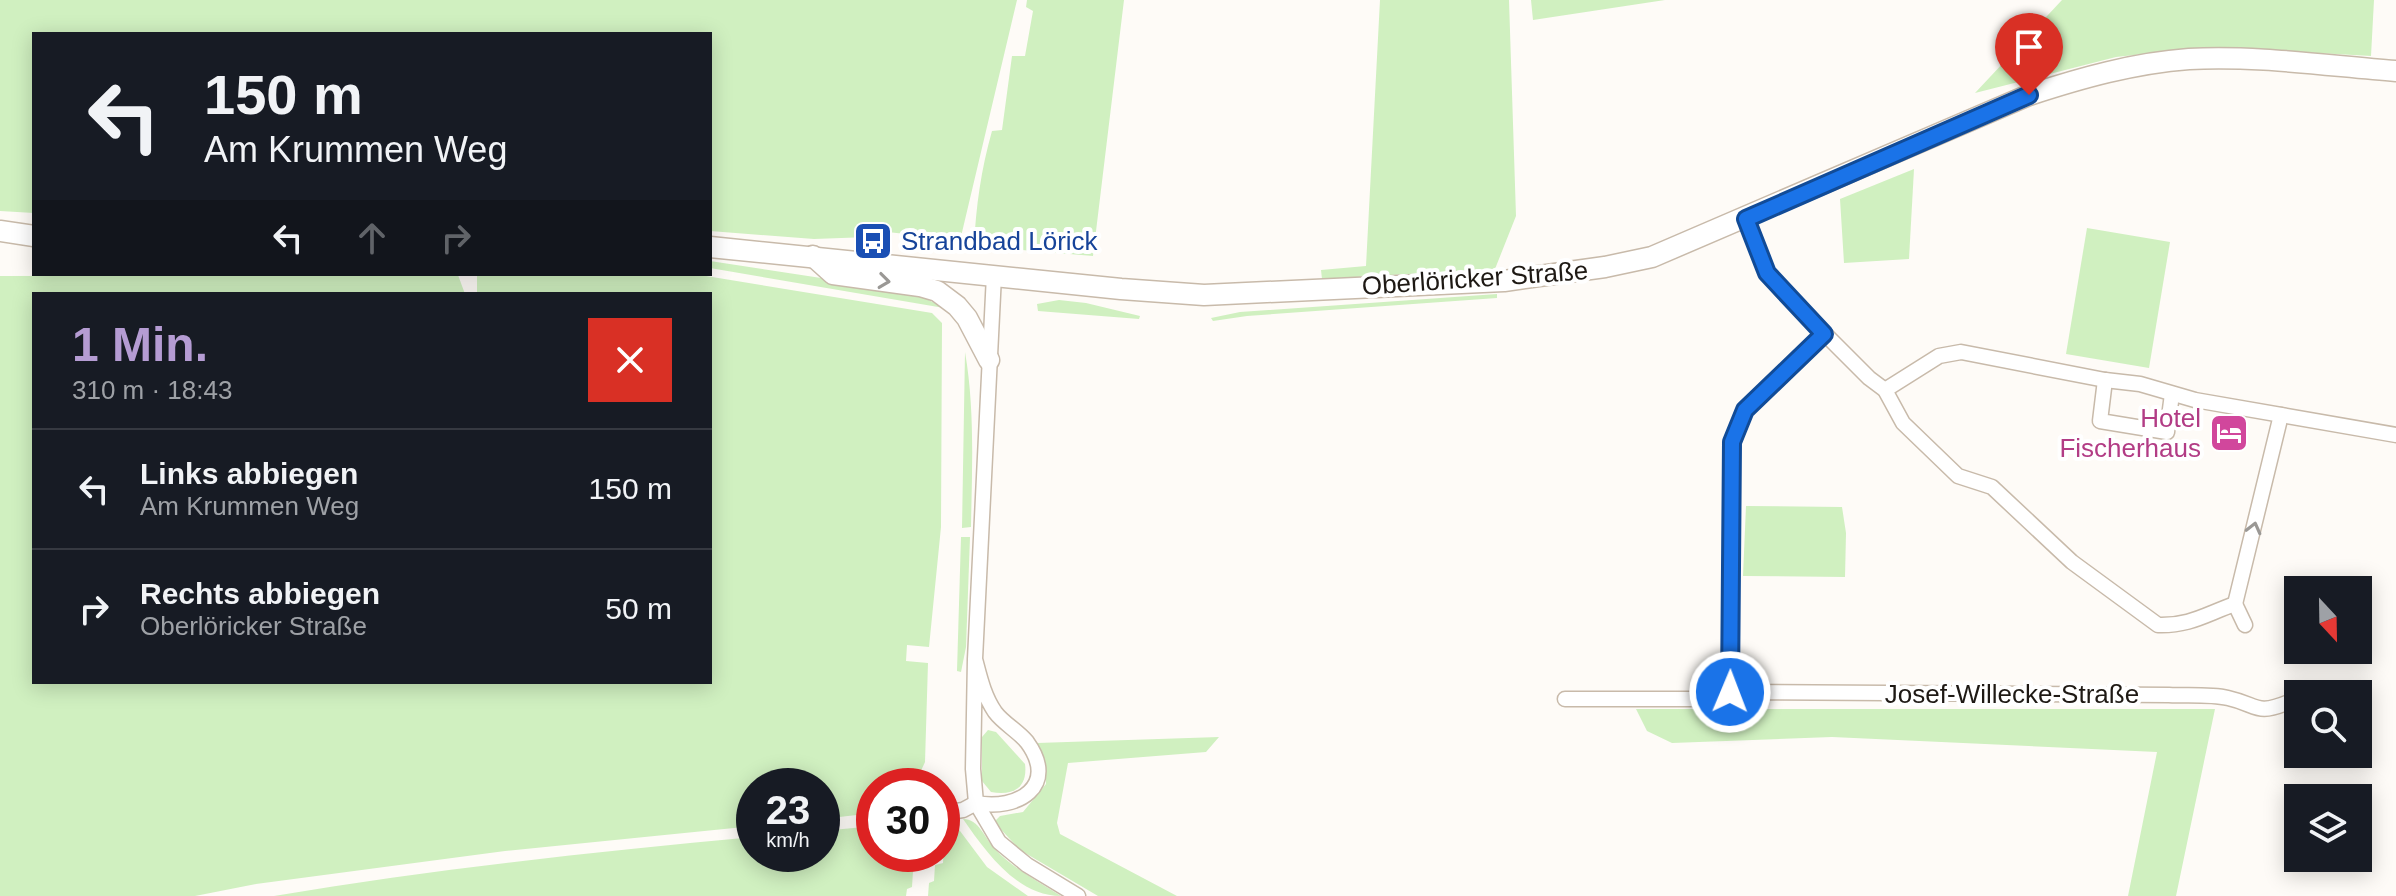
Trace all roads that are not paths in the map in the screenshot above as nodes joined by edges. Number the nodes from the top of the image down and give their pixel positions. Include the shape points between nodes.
1 (2396, 71) edge
2 (1746, 219) junction
3 (0, 231) edge
4 (32, 238) edge
5 (32, 238) edge
6 (0, 245) edge
7 (712, 247) edge
8 (813, 256) junction
9 (994, 275) junction
10 (1824, 334) junction
11 (989, 360) junction
12 (2105, 380) junction
13 (1885, 390) junction
14 (2172, 394) junction
15 (2281, 415) junction
16 (2396, 435) edge
17 (2235, 604) junction
18 (2245, 625) dead end
19 (975, 659) junction
20 (1730, 692) junction
21 (1565, 699) dead end
22 (2284, 704) edge
23 (976, 803) junction
24 (960, 810) edge
25 (1078, 896) edge

1 - 2 main road, Oberlöricker Straße via 2191,59 2118,70 2029,95
2 - 9 main road, Oberlöricker Straße via 1652,257 1504,281 1204,295
2 - 10 street via 1767,273
3 - 4 main road
5 - 6 main road
7 - 8 main road, Oberlöricker Straße
8 - 9 main road, Oberlöricker Straße
8 -> 11 main road via 833,274 937,291 967,318
9 - 11 street
10 - 13 street
10 - 20 street via 1745,410 1732,442
11 - 19 street
12 - 13 street via 1961,352 1939,356
12 - 14 street
12 - 14 street via 2100,421 2167,432
13 - 17 street via 1903,423 1935,456 1958,476 1992,487 2072,562 2143,616 2158,625 2175,626
14 - 15 street
15 - 16 street
17 -> 15 street
17 - 18 street
19 - 23 street
19 - 23 street via 984,693 996,714 1026,741 1038,779 1033,791 1016,802
20 - 21 street, Josef-Willecke-Straße via 1718,699
20 - 22 street, Josef-Willecke-Straße via 2169,695 2228,698 2268,711
23 - 24 street
23 - 25 street via 999,842

